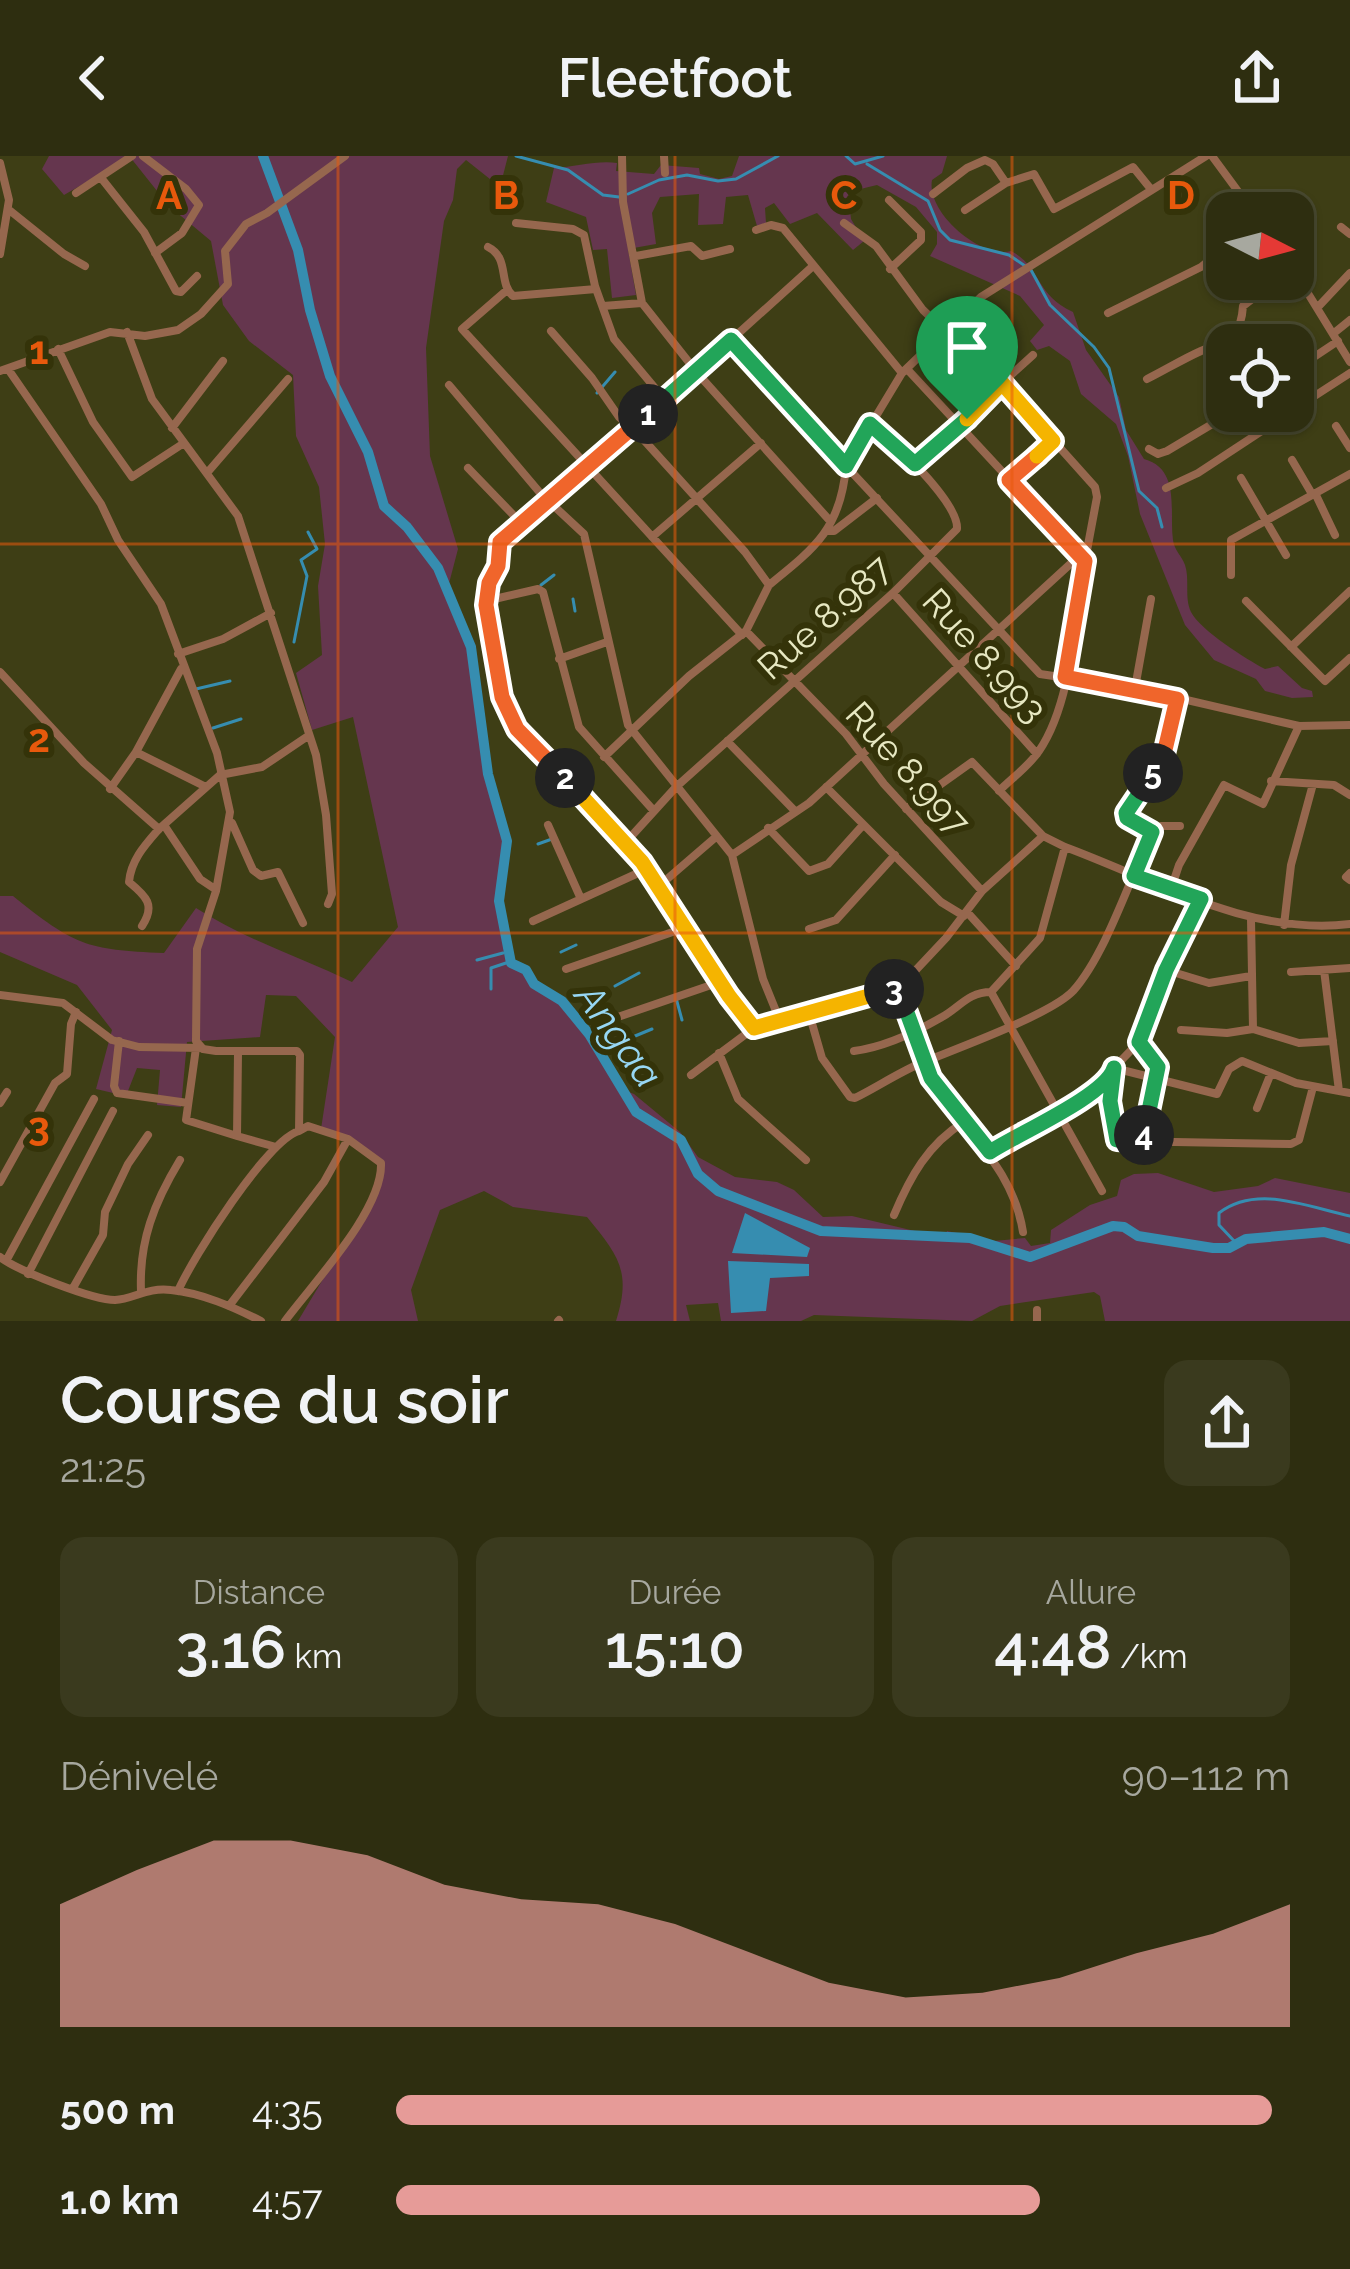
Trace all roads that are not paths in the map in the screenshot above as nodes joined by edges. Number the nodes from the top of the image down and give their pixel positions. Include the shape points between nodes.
1 (132, 156) edge
2 (143, 156) edge
3 (345, 156) edge
4 (622, 156) edge
5 (664, 156) edge
6 (1209, 156) edge
7 (0, 164) edge
8 (664, 173) dead end
9 (102, 179) junction
10 (1006, 183) junction
11 (1150, 188) junction
12 (1237, 192) edge
13 (76, 193) dead end
14 (933, 194) dead end
15 (889, 200) dead end
16 (8, 209) junction
17 (965, 210) dead end
18 (516, 223) dead end
19 (844, 223) dead end
20 (756, 230) dead end
21 (488, 247) dead end
22 (730, 249) dead end
23 (154, 253) junction
24 (0, 254) edge
25 (636, 256) junction
26 (1206, 264) edge
27 (85, 266) dead end
28 (813, 266) junction
29 (890, 269) junction
30 (1350, 273) edge
31 (197, 277) dead end
32 (596, 289) junction
33 (507, 290) junction
34 (1251, 300) edge
35 (1313, 300) edge
36 (642, 303) junction
37 (603, 306) junction
38 (1318, 307) junction
39 (1108, 313) dead end
40 (1350, 320) edge
41 (1004, 325) dead end
42 (948, 327) junction
43 (550, 331) dead end
44 (127, 332) junction
45 (1336, 337) junction
46 (731, 340) junction
47 (58, 349) junction
48 (975, 350) junction
49 (1314, 354) edge
50 (1033, 356) dead end
51 (223, 361) dead end
52 (1350, 362) edge
53 (4, 370) edge
54 (905, 371) junction
55 (697, 372) junction
56 (1350, 373) edge
57 (288, 379) dead end
58 (1148, 380) dead end
59 (1002, 383) junction
60 (449, 385) dead end
61 (1314, 397) edge
62 (664, 400) junction
63 (870, 424) junction
64 (958, 427) junction
65 (1336, 427) dead end
66 (172, 428) junction
67 (633, 428) junction
68 (1206, 428) edge
69 (1260, 432) edge
70 (1053, 441) junction
71 (184, 443) junction
72 (761, 443) junction
73 (1350, 448) edge
74 (1149, 449) dead end
75 (1292, 460) dead end
76 (915, 464) junction
77 (589, 466) junction
78 (846, 466) junction
79 (468, 468) dead end
80 (207, 473) junction
81 (1350, 474) edge
82 (1241, 478) dead end
83 (1009, 480) junction
84 (1166, 488) dead end
85 (1313, 494) junction
86 (550, 498) junction
87 (877, 498) junction
88 (697, 500) junction
89 (1265, 522) junction
90 (521, 523) junction
91 (829, 526) junction
92 (1335, 535) dead end
93 (652, 537) junction
94 (1286, 555) dead end
95 (931, 556) junction
96 (1082, 558) junction
97 (1231, 575) dead end
98 (769, 585) junction
99 (1350, 592) edge
100 (893, 593) junction
101 (1151, 599) dead end
102 (1246, 601) dead end
103 (486, 602) junction
104 (271, 613) junction
105 (999, 630) junction
106 (744, 633) junction
107 (608, 642) junction
108 (1292, 647) junction
109 (178, 654) junction
110 (560, 658) junction
111 (1350, 658) edge
112 (959, 667) junction
113 (182, 668) junction
114 (0, 672) edge
115 (1065, 677) junction
116 (793, 682) junction
117 (1135, 688) junction
118 (1177, 699) junction
119 (1350, 725) edge
120 (1299, 726) junction
121 (631, 730) junction
122 (308, 736) junction
123 (728, 741) junction
124 (136, 752) junction
125 (861, 754) junction
126 (1037, 754) junction
127 (604, 757) junction
128 (220, 775) junction
129 (1271, 781) junction
130 (1312, 784) junction
131 (825, 786) junction
132 (206, 787) junction
133 (676, 788) junction
134 (110, 789) junction
135 (999, 790) junction
136 (1350, 795) edge
137 (906, 809) junction
138 (654, 811) junction
139 (794, 811) junction
140 (229, 816) junction
141 (863, 824) junction
142 (548, 825) dead end
143 (1180, 826) dead end
144 (161, 827) junction
145 (768, 828) junction
146 (1152, 832) junction
147 (717, 836) junction
148 (1043, 836) junction
149 (627, 842) junction
150 (1065, 847) junction
151 (732, 855) junction
152 (896, 855) junction
153 (647, 868) junction
154 (1134, 876) junction
155 (659, 886) junction
156 (1172, 889) junction
157 (217, 890) junction
158 (982, 891) junction
159 (581, 899) junction
160 (1201, 899) junction
161 (328, 904) dead end
162 (966, 914) junction
163 (1251, 919) junction
164 (533, 921) dead end
165 (303, 923) dead end
166 (1350, 924) edge
167 (1284, 925) junction
168 (142, 926) dead end
169 (687, 927) junction
170 (809, 928) dead end
171 (1016, 966) junction
172 (1350, 968) edge
173 (566, 969) dead end
174 (1166, 970) junction
175 (1324, 970) junction
176 (1291, 972) dead end
177 (1250, 976) junction
178 (720, 982) junction
179 (898, 988) junction
180 (991, 992) junction
181 (0, 995) edge
182 (76, 1012) junction
183 (809, 1013) junction
184 (612, 1019) dead end
185 (780, 1021) junction
186 (1006, 1026) junction
187 (754, 1028) junction
188 (912, 1029) junction
189 (1253, 1029) junction
190 (1181, 1030) dead end
191 (119, 1041) junction
192 (1333, 1041) junction
193 (1139, 1042) junction
194 (200, 1048) junction
195 (854, 1051) dead end
196 (238, 1052) junction
197 (719, 1053) junction
198 (922, 1062) junction
199 (1114, 1068) junction
200 (1271, 1073) junction
201 (691, 1075) dead end
202 (1156, 1077) junction
203 (1313, 1087) junction
204 (1339, 1091) junction
205 (7, 1092) dead end
206 (1350, 1093) edge
207 (94, 1100) dead end
208 (0, 1103) edge
209 (188, 1103) junction
210 (1257, 1108) dead end
211 (112, 1111) dead end
212 (1058, 1114) junction
213 (964, 1122) junction
214 (299, 1131) junction
215 (148, 1135) dead end
216 (237, 1136) junction
217 (348, 1139) junction
218 (1144, 1142) junction
219 (276, 1147) junction
220 (990, 1152) junction
221 (180, 1160) dead end
222 (806, 1160) dead end
223 (0, 1182) edge
224 (1102, 1191) dead end
225 (894, 1215) dead end
226 (1023, 1232) dead end
227 (3, 1259) edge
228 (28, 1274) junction
229 (73, 1288) junction
230 (141, 1291) junction
231 (178, 1291) junction
232 (229, 1306) junction
233 (261, 1321) edge
234 (286, 1321) edge

1 - 9 street
2 - 23 street via 199,206
3 - 44 street via 246,224 225,250 229,284 201,314 165,334
4 - 25 street
5 - 8 street
6 - 11 street
6 - 12 street
7 - 16 street
9 - 13 street
9 - 23 street
10 - 11 street via 1034,174 1057,208 1133,166
10 - 14 street via 985,160
10 - 17 street
11 - 42 street via 981,297
15 - 29 street via 921,232
16 - 24 street
16 - 27 street
18 - 32 street via 581,232
19 - 29 street via 876,246
20 - 28 street via 783,228
21 - 33 street via 502,261
22 - 25 street
23 - 31 street via 176,291
25 - 36 street
26 - 39 street
28 - 46 street
28 - 54 street
29 - 42 street via 922,310
30 - 38 street
32 - 33 street via 526,296
32 - 37 street
33 - 77 street, Rue 8.997 via 462,329
34 - 58 street via 1229,342
35 - 38 street
36 - 37 street
36 - 55 street
37 - 62 street via 614,339
38 - 45 street
40 - 45 street
41 - 48 street
42 - 48 street
42 - 54 street
43 - 67 street
44 - 47 street
44 - 66 street via 148,392
45 - 49 street
45 - 52 street
46 - 55 street
46 - 78 street
47 - 53 street
47 - 71 street via 83,405 132,477
48 - 59 street
50 - 59 street
51 - 66 street
53 - 109 street via 101,504 167,616
54 - 63 street
54 - 64 street
55 - 62 street
55 - 72 street
56 - 61 street
57 - 80 street
59 - 64 street
59 - 70 street
60 - 86 street
62 - 67 street
63 - 76 street, Rue 8.987
63 - 78 street
64 - 76 street
64 - 83 street
65 - 73 street
66 - 71 street
67 - 77 street
67 - 88 street
68 - 74 street via 1167,452
69 - 84 street
70 - 83 street
70 - 96 street via 1096,490
71 - 80 street
72 - 88 street
72 - 91 street
75 - 85 street
76 - 95 street, Rue 8.987 via 958,520
77 - 86 street
77 - 93 street, Rue 8.997
78 - 87 street
78 - 91 street via 842,503
79 - 90 street
80 - 104 street via 238,516
81 - 85 street
82 - 89 street
83 - 96 street
85 - 89 street
85 - 92 street
86 - 90 street
86 - 107 street via 586,538
87 - 91 street via 834,531
87 - 95 street
88 - 93 street
88 - 98 street
89 - 94 street
89 - 97 street via 1231,540
90 - 103 street via 498,546
91 - 98 street
93 - 106 street, Rue 8.997
95 - 100 street, Rue 8.987
95 - 105 street
96 - 105 street
96 - 115 street
98 - 106 street
99 - 108 street
100 - 112 street, Rue 8.993
100 - 116 street, Rue 8.987
101 - 117 street
102 - 108 street
103 - 110 street via 544,592
103 - 149 street via 512,723
104 - 109 street
104 - 122 street
105 - 112 street
105 - 115 street via 1040,674
106 - 116 street, Rue 8.997
106 - 121 street
107 - 110 street
107 - 121 street
108 - 111 street via 1325,681
109 - 113 street
110 - 127 street via 579,727
112 - 125 street
112 - 126 street, Rue 8.993
113 - 124 street
113 - 128 street
114 - 134 street
115 - 117 street
115 - 126 street
116 - 123 street, Rue 8.987
116 - 125 street, Rue 8.997
117 - 118 street
118 - 120 street
118 - 146 street via 1164,754 1126,813
119 - 120 street
120 - 129 street
121 - 127 street
121 - 133 street
122 - 128 street via 262,767
122 - 161 street via 326,815
123 - 133 street, Rue 8.987
123 - 139 street
124 - 132 street
124 - 134 street
125 - 131 street
125 - 137 street, Rue 8.997
126 - 135 street
127 - 138 street
128 - 132 street
128 - 140 street
129 - 130 street
129 - 156 street via 1263,804 1224,785
130 - 136 street
130 - 167 street
131 - 139 street
131 - 141 street
132 - 144 street
133 - 138 street, Rue 8.987
133 - 147 street
134 - 144 street
135 - 137 street via 967,763
135 - 148 street
137 - 158 street, Rue 8.997
138 - 149 street, Rue 8.987
139 - 145 street
140 - 157 street
140 - 165 street via 253,870 278,872
141 - 145 street via 828,864 809,871
141 - 152 street
142 - 159 street
143 - 146 street
144 - 157 street
144 - 168 street via 129,876 150,904
145 - 151 street
146 - 154 street
147 - 151 street
147 - 155 street
148 - 150 street
148 - 158 street
149 - 153 street
150 - 154 street
150 - 171 street via 1040,938
151 - 185 street
152 - 162 street via 944,905
152 - 170 street via 836,920
153 - 155 street
153 - 159 street
154 - 156 street
154 - 186 street via 1072,991
155 - 169 street
156 - 160 street
157 - 194 street via 197,955
158 - 162 street
159 - 164 street
160 - 163 street
160 - 174 street
162 - 171 street
162 - 179 street
163 - 167 street
163 - 177 street
166 - 167 street
169 - 173 street
169 - 178 street
171 - 180 street
172 - 175 street
174 - 177 street via 1209,983
174 - 193 street
175 - 176 street
175 - 192 street
177 - 189 street
178 - 184 street
178 - 187 street
179 - 183 street
179 - 188 street
180 - 186 street
180 - 188 street
181 - 182 street
182 - 191 street
182 - 223 street via 67,1074
183 - 185 street
183 - 198 street via 822,1058 852,1098
185 - 187 street
186 - 198 street
186 - 212 street
187 - 197 street
188 - 195 street
188 - 198 street
189 - 190 street
189 - 192 street via 1299,1043
191 - 194 street
191 - 209 street via 117,1093
192 - 204 street
193 - 199 street
193 - 202 street via 1156,1060
194 - 196 street
194 - 209 street
196 - 214 street via 300,1055
196 - 216 street
197 - 201 street
197 - 222 street via 739,1100
198 - 213 street
199 - 202 street
199 - 212 street via 1108,1082
199 - 218 street via 1117,1140
200 - 202 street via 1236,1063 1217,1094
200 - 203 street
200 - 210 street
202 - 218 street
203 - 204 street
203 - 218 street via 1296,1143
204 - 206 street
205 - 208 street
207 - 227 street
209 - 216 street via 187,1120
211 - 228 street
212 - 220 street
212 - 224 street
213 - 220 street
213 - 225 street via 921,1161
214 - 217 street via 308,1126
214 - 219 street
215 - 229 street
216 - 219 street
217 - 232 street
217 - 234 street via 381,1163 382,1178
219 - 231 street via 214,1226
220 - 226 street via 1016,1198
221 - 230 street via 144,1237
227 - 228 street
228 - 229 street
229 - 230 street via 112,1300
230 - 231 street
231 - 232 street
232 - 233 street

